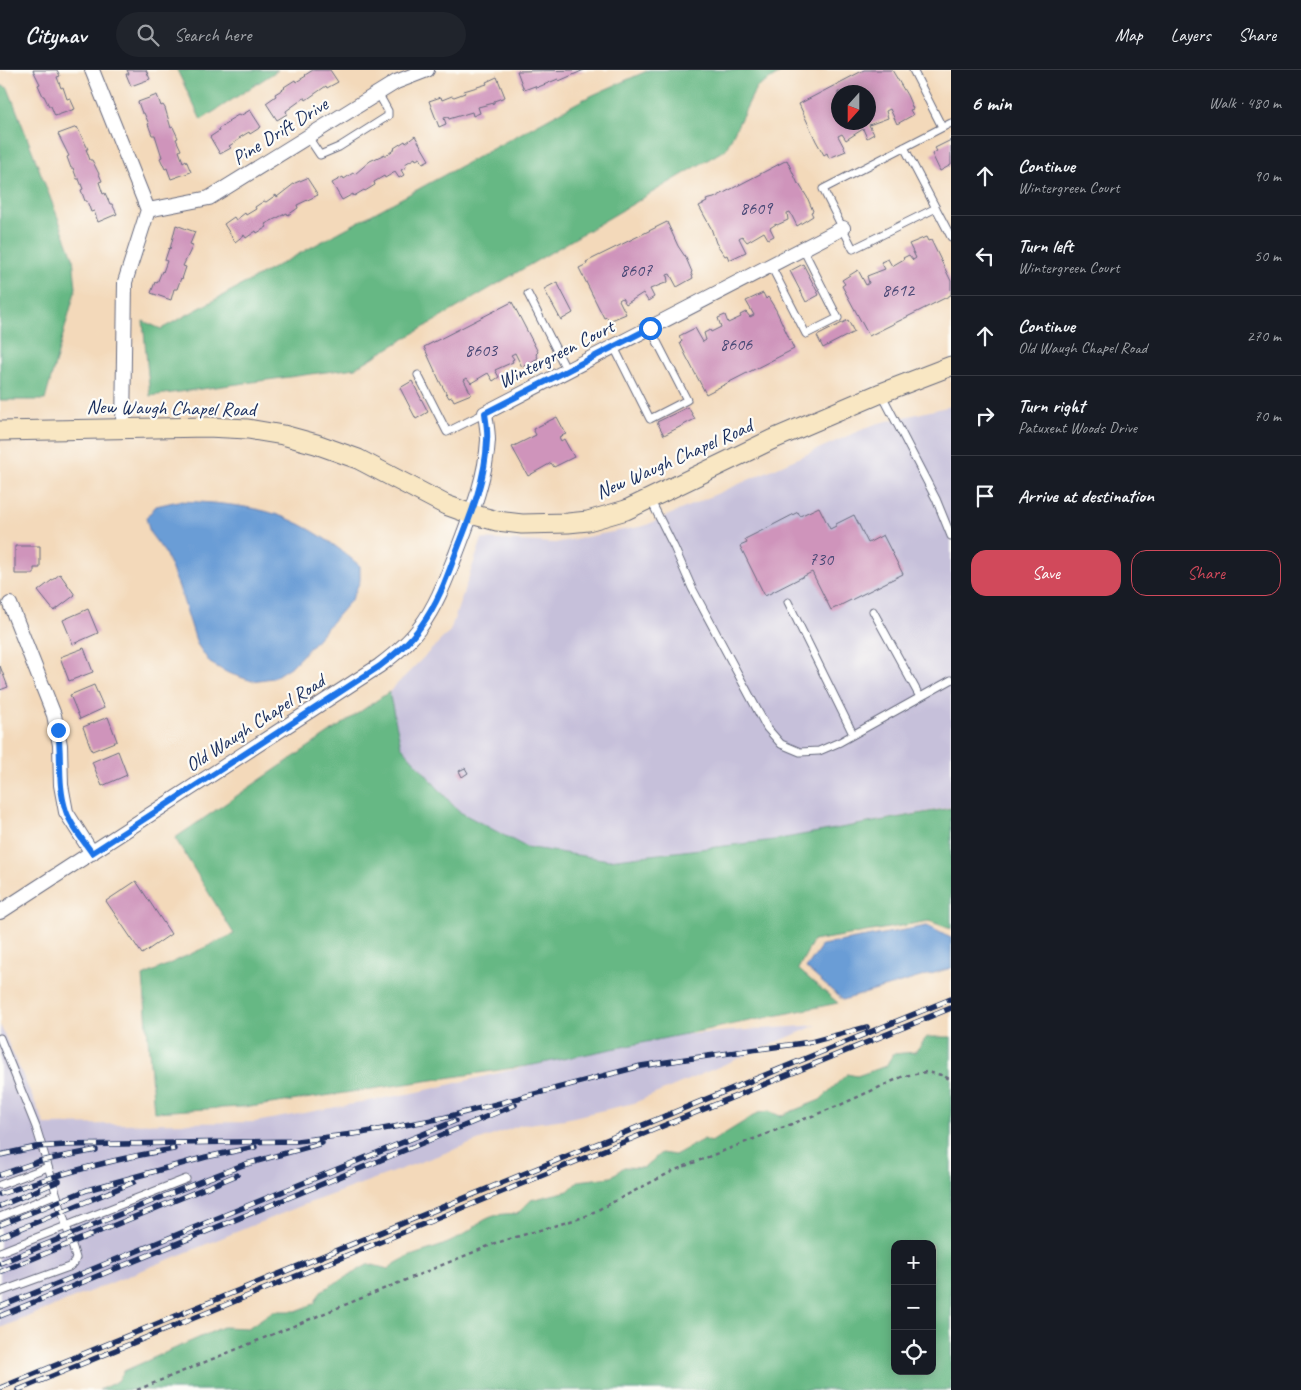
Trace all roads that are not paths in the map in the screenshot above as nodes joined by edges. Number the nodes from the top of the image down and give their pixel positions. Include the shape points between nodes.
1 (92, 70) edge
2 (427, 70) edge
3 (913, 70) edge
4 (378, 93) junction
5 (951, 123) edge
6 (942, 127) junction
7 (308, 137) junction
8 (904, 147) junction
9 (936, 208) junction
10 (148, 210) junction
11 (843, 228) junction
12 (951, 237) edge
13 (803, 249) junction
14 (771, 266) junction
15 (528, 294) dead end
16 (650, 328) junction
17 (614, 347) junction
18 (951, 366) edge
19 (567, 371) junction
20 (418, 375) dead end
21 (881, 393) junction
22 (485, 413) junction
23 (123, 429) junction
24 (0, 431) edge
25 (650, 499) junction
26 (471, 514) junction
27 (951, 536) edge
28 (788, 602) dead end
29 (10, 604) dead end
30 (873, 612) dead end
31 (951, 680) edge
32 (920, 697) junction
33 (853, 734) junction
34 (92, 853) junction
35 (0, 912) edge
36 (0, 1038) edge
37 (48, 1167) junction
38 (186, 1180) dead end
39 (0, 1185) edge
40 (56, 1194) junction
41 (0, 1217) edge
42 (66, 1225) junction
43 (0, 1252) edge
44 (0, 1292) edge

1 - 10 street
2 - 4 street, Pine Drift Drive
3 - 6 lane
4 - 7 street, Pine Drift Drive
4 - 7 lane via 388,116 339,147 320,155
5 - 6 lane
6 - 8 lane
7 - 10 street, Pine Drift Drive via 209,198
8 - 9 lane
8 - 11 lane via 823,189
9 - 11 lane via 853,249
9 - 12 lane
10 - 23 street via 125,282
11 - 13 street, Wintergreen Court
13 - 14 street, Wintergreen Court
13 - 14 lane via 838,318 806,334
14 - 16 street, Wintergreen Court
15 - 19 lane
16 - 17 street, Wintergreen Court
16 - 17 lane via 687,400 650,419
17 - 19 street, Wintergreen Court
18 - 21 street, New Waugh Chapel Road
19 - 22 street, Wintergreen Court
20 - 22 lane via 447,432
21 - 25 street, New Waugh Chapel Road via 771,440
21 - 27 lane
22 - 26 street, Wintergreen Court via 488,438 485,462
23 - 24 street, New Waugh Chapel Road
23 - 26 street, New Waugh Chapel Road via 248,429 282,435 358,459 446,505
25 - 26 street, New Waugh Chapel Road via 607,516 568,523 522,524
25 - 33 lane via 692,588 767,728 781,744 800,752 819,750
26 - 34 street, Old Waugh Chapel Road via 436,604 402,648 380,666
28 - 33 lane
29 - 34 street via 54,715 66,812
30 - 32 lane
31 - 32 lane
32 - 33 lane
34 - 35 street, Old Waugh Chapel Road
36 - 37 lane via 36,1127
37 - 39 lane
37 - 40 lane
38 - 42 lane
40 - 41 lane
40 - 42 lane
42 - 43 lane
42 - 44 lane via 76,1258 74,1263

